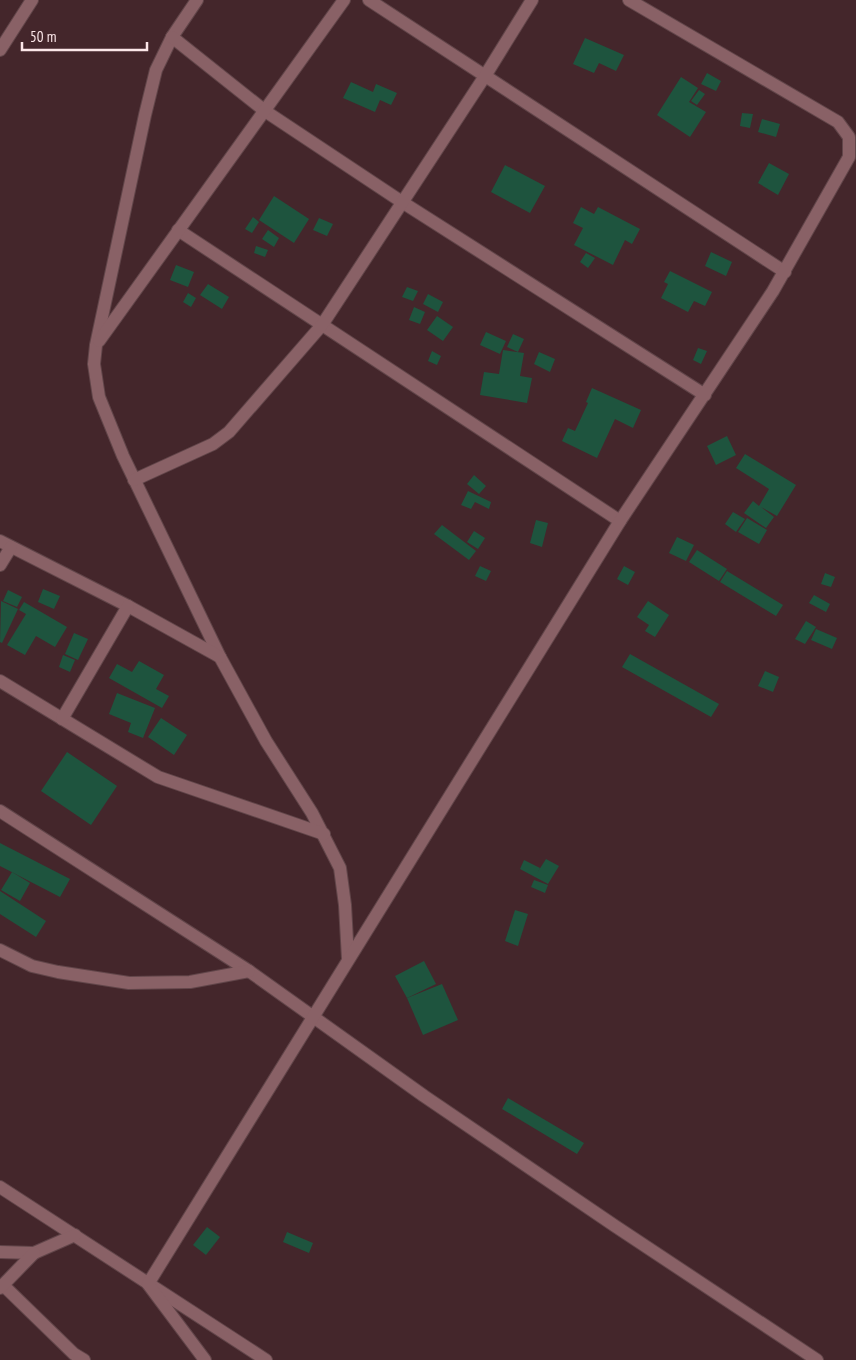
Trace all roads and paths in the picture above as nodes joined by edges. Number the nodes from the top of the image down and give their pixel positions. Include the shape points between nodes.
1 (32, 0) edge
2 (197, 0) edge
3 (344, 0) edge
4 (369, 0) edge
5 (532, 0) edge
6 (629, 0) edge
7 (172, 37) junction
8 (0, 50) edge
9 (485, 76) junction
10 (264, 111) junction
11 (402, 202) junction
12 (178, 230) junction
13 (785, 272) junction
14 (322, 325) junction
15 (96, 345) junction
16 (705, 395) junction
17 (134, 480) junction
18 (620, 521) junction
19 (6, 544) edge
20 (0, 565) edge
21 (128, 606) junction
22 (220, 657) junction
23 (0, 681) edge
24 (62, 719) junction
25 (0, 811) edge
26 (324, 834) junction
27 (0, 950) edge
28 (348, 959) junction
29 (250, 971) junction
30 (314, 1018) junction
31 (0, 1187) edge
32 (75, 1235) junction
33 (0, 1252) edge
34 (34, 1252) junction
35 (148, 1284) junction
36 (2, 1287) edge
37 (84, 1360) edge
38 (205, 1360) edge
39 (266, 1360) edge
40 (817, 1360) edge

1 - 8 street
2 - 7 street
3 - 10 street
4 - 9 street
5 - 9 street
6 - 13 street via 838,122 849,137 849,157
7 - 10 street
7 - 15 street via 156,70 147,106
9 - 11 street
9 - 13 street
10 - 11 street
10 - 12 street
11 - 14 street
11 - 16 street
12 - 14 street
12 - 15 street
13 - 16 street
14 - 17 street via 229,432 213,444
14 - 18 street
15 - 17 street via 94,364 99,397
16 - 18 street
17 - 22 street
18 - 28 street
19 - 20 street
19 - 21 street
21 - 22 street
21 - 24 street
22 - 26 street via 266,741
23 - 24 street
24 - 26 street via 158,777
25 - 29 street
26 - 28 street via 340,868
27 - 29 street via 32,966 129,983 190,982
28 - 30 street
29 - 30 street
30 - 35 street
30 - 40 street via 480,1134
31 - 32 street
32 - 34 street
32 - 35 street
33 - 34 street
34 - 36 street
35 - 38 street
35 - 39 street
36 - 37 street

